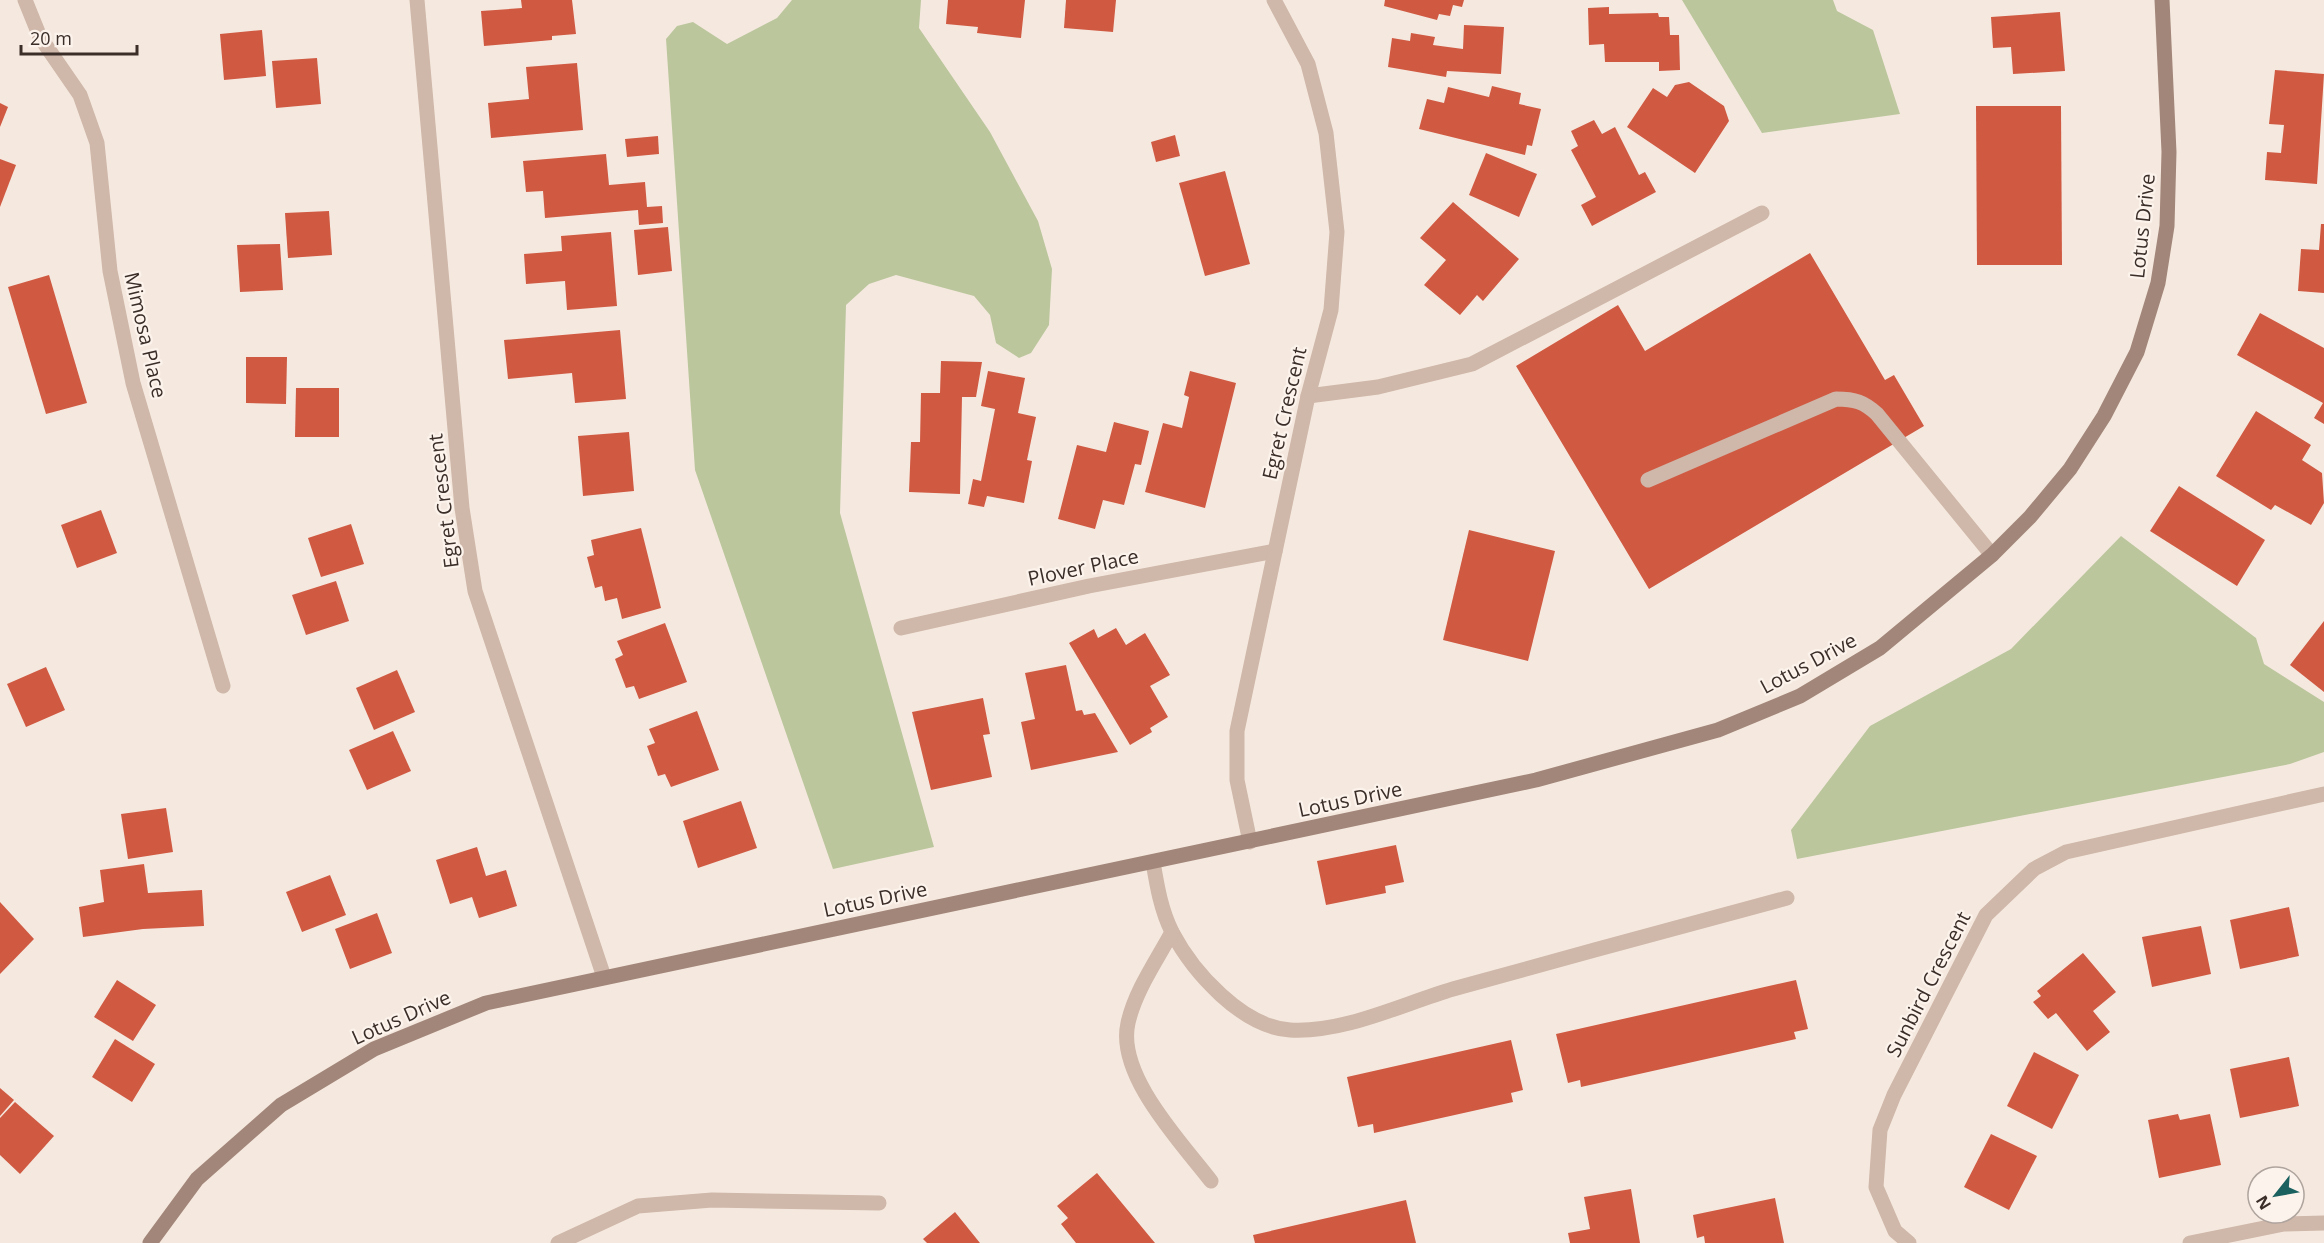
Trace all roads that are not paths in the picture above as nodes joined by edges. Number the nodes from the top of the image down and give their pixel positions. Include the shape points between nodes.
1 (25, 0) edge
2 (417, 0) edge
3 (1274, 0) edge
4 (2162, 0) edge
5 (1762, 213) dead end
6 (1308, 396) junction
7 (1648, 480) dead end
8 (1275, 551) junction
9 (1992, 555) junction
10 (901, 628) dead end
11 (222, 686) dead end
12 (2324, 794) edge
13 (1250, 842) junction
14 (1153, 862) junction
15 (1787, 898) dead end
16 (1172, 932) junction
17 (604, 977) junction
18 (1211, 1181) dead end
19 (879, 1203) dead end
20 (2324, 1223) edge
21 (150, 1243) edge
22 (558, 1243) edge
23 (1909, 1243) edge
24 (2190, 1243) edge

1 - 11 street, Mimosa Place via 40,37 80,95 97,143 110,271 133,383
2 - 17 street, Egret Crescent via 462,508 475,591
3 - 6 street, Egret Crescent via 1308,64 1326,133 1337,232 1331,310
4 - 9 street, Lotus Drive via 2169,152 2167,226 2158,283 2138,352 2070,469 2031,517
5 - 6 street via 1472,364 1378,387
6 - 8 street, Egret Crescent
7 - 9 street via 1836,399 1853,399 1877,414
8 - 10 street, Plover Place via 1089,586
8 - 13 street, Egret Crescent via 1237,731 1238,780
9 - 13 street, Lotus Drive via 1880,648 1800,696 1718,730 1536,780
12 - 23 street, Sunbird Crescent via 2066,852 2034,869 1986,915 1880,1130 1876,1187 1895,1231
13 - 14 street, Lotus Drive
14 - 16 street via 1158,896
14 - 17 street, Lotus Drive
15 - 16 street via 1332,1026 1290,1030 1245,1015 1199,971
16 - 18 street via 1127,1023 1128,1052 1145,1094
17 - 21 street, Lotus Drive via 486,1003 374,1049 281,1105 197,1179
19 - 22 street via 711,1200 638,1206
20 - 24 street via 2284,1224

